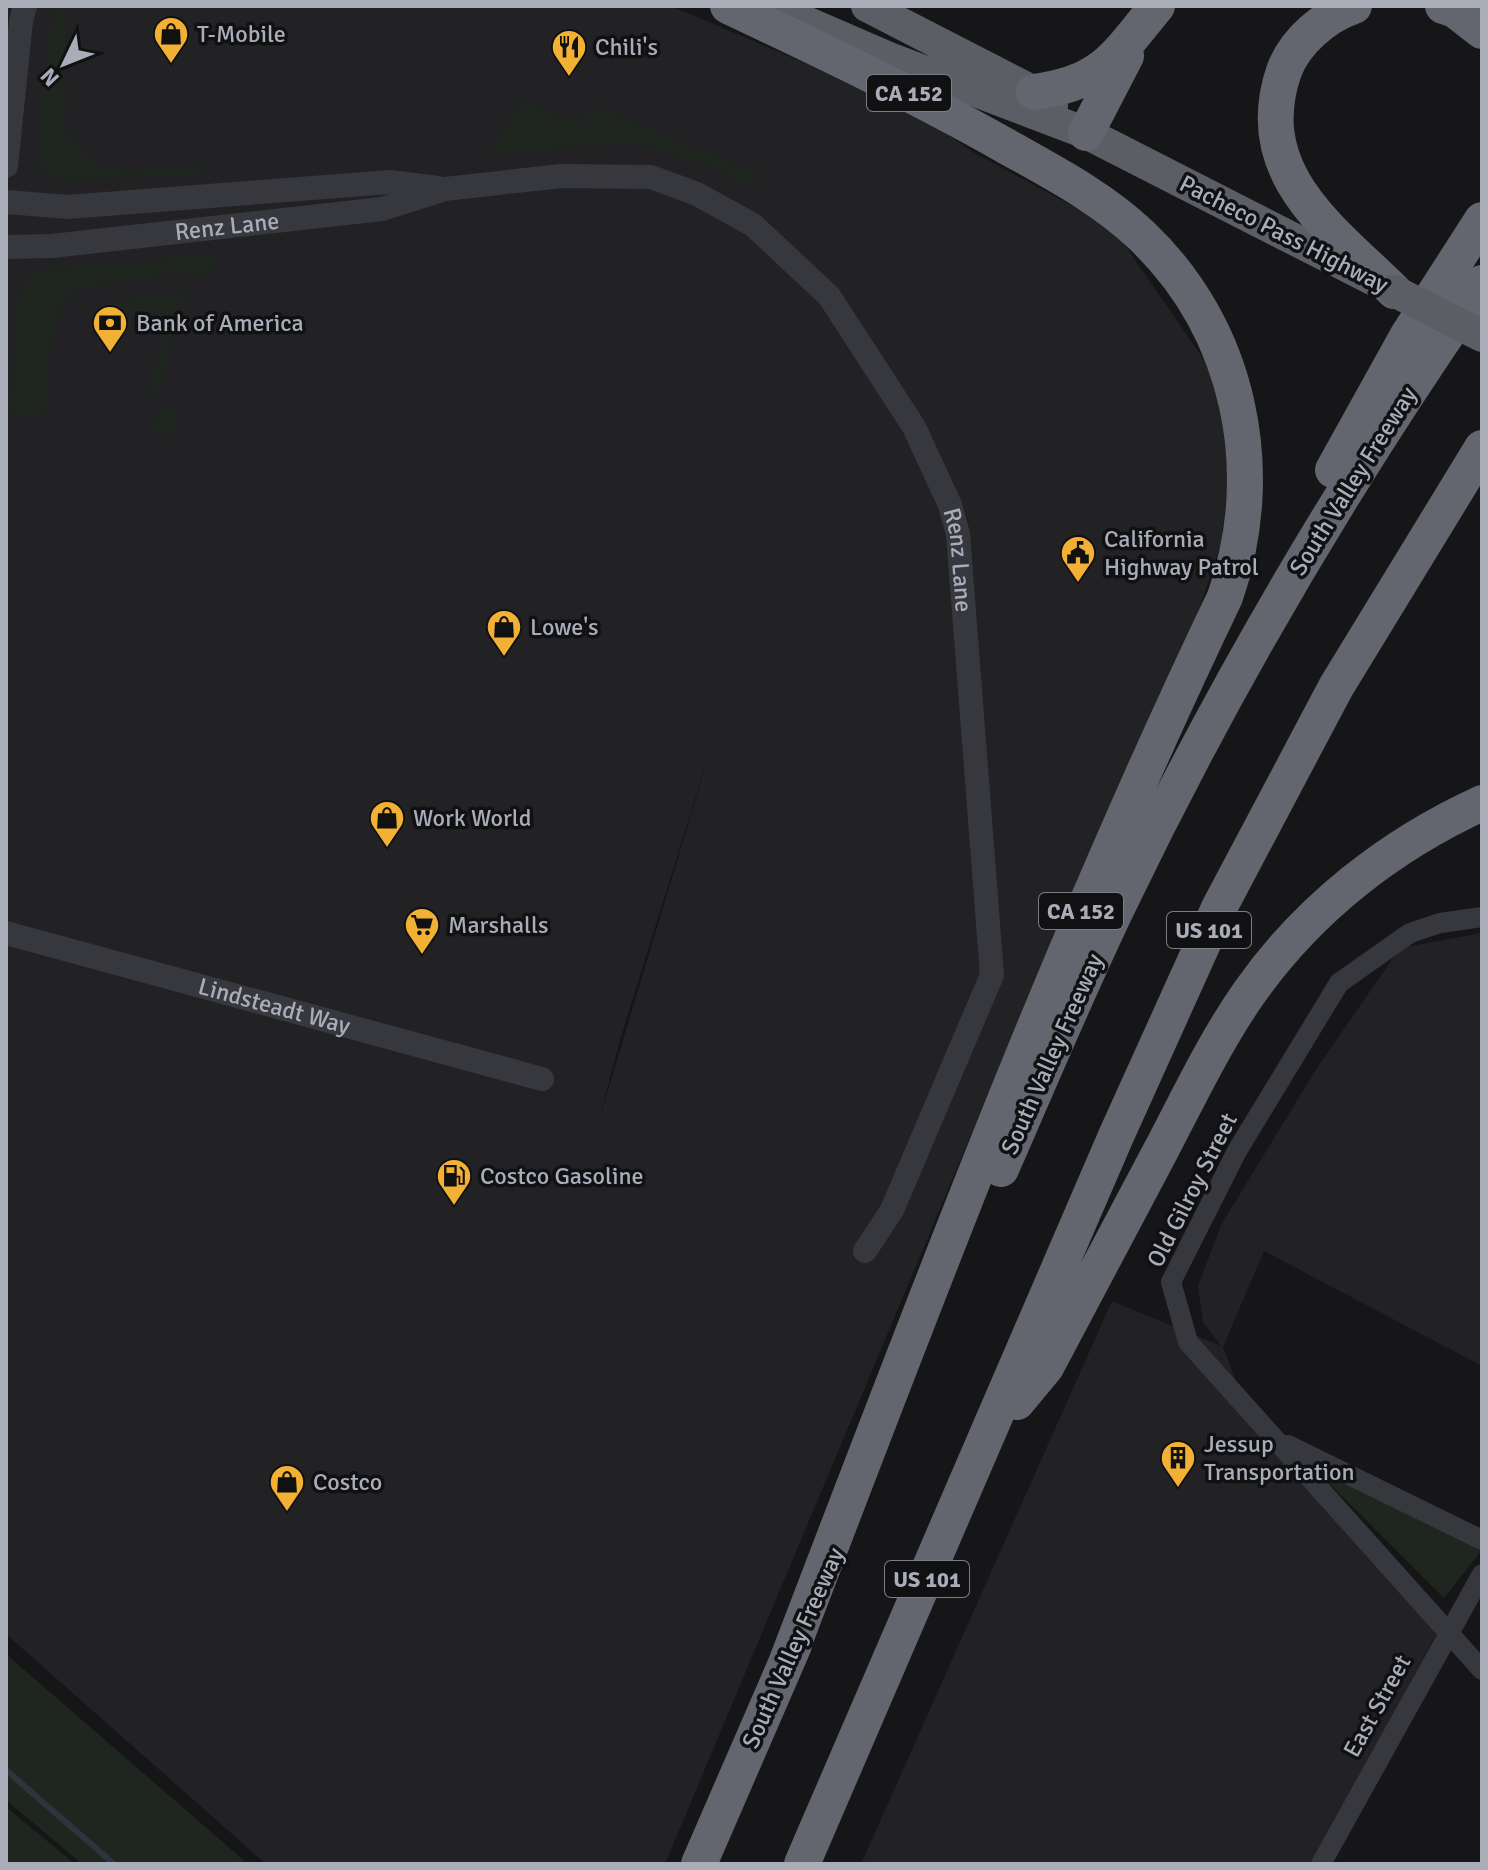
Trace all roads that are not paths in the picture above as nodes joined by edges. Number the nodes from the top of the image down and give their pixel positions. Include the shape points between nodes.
1 (25, 6) edge
2 (728, 6) edge
3 (769, 6) edge
4 (867, 6) edge
5 (1354, 6) edge
6 (1443, 6) edge
7 (1148, 18) edge
8 (1482, 31) edge
9 (1034, 92) junction
10 (1086, 133) junction
11 (6, 166) edge
12 (445, 189) junction
13 (289, 190) junction
14 (6, 202) edge
15 (1482, 220) edge
16 (188, 231) junction
17 (6, 247) edge
18 (1482, 283) edge
19 (1394, 291) junction
20 (1482, 336) edge
21 (1482, 448) edge
22 (1194, 755) junction
23 (1482, 803) edge
24 (1477, 916) edge
25 (6, 933) edge
26 (542, 1079) dead end
27 (865, 1251) dead end
28 (989, 1438) junction
29 (1280, 1441) junction
30 (1482, 1540) edge
31 (1482, 1574) edge
32 (1447, 1632) junction
33 (785, 1666) junction
34 (1482, 1670) edge
35 (699, 1864) edge
36 (802, 1864) edge
37 (1321, 1864) edge

1 - 11 street
2 - 33 highway, CA 152 via 932,104 1084,190 1141,235 1192,296 1214,335 1234,386 1248,470 1237,564 1225,597 1072,933
3 - 10 highway, Pacheco Pass Highway
4 - 9 highway, Pacheco Pass Highway / CA 152
5 - 19 highway via 1322,24 1286,66 1273,119 1277,148 1301,196
6 - 8 highway
7 - 9 highway via 1087,80
7 - 10 highway
9 - 10 highway, Pacheco Pass Highway / CA 152
10 - 19 highway, Pacheco Pass Highway / CA 152
12 - 13 street, Renz Lane via 390,182
12 - 16 street, Renz Lane via 382,209
12 - 27 street, Renz Lane via 561,176 651,177 697,194 753,225 829,296 914,427 950,505 958,534 992,975 892,1210
13 - 14 street, Renz Lane via 68,207
13 - 16 street via 277,206 211,219
15 - 22 highway via 1357,424
16 - 17 street, Renz Lane
18 - 22 highway, South Valley Freeway via 1317,536
19 - 20 highway, Pacheco Pass Highway / CA 152, bridge
21 - 28 highway, US 101 via 1336,687 1219,908
22 - 33 highway, South Valley Freeway via 1084,980
23 - 28 highway via 1369,868 1269,966 1214,1051 1046,1367
24 - 29 street, Old Gilroy Street via 1410,933 1339,983 1237,1151 1171,1282 1188,1342
25 - 26 street, Lindsteadt Way
28 - 36 highway, US 101
29 - 30 street
29 - 32 street, Old Gilroy Street
31 - 32 street, East Street
32 - 34 street, Old Gilroy Street
32 - 37 street, East Street
33 - 35 highway, South Valley Freeway

